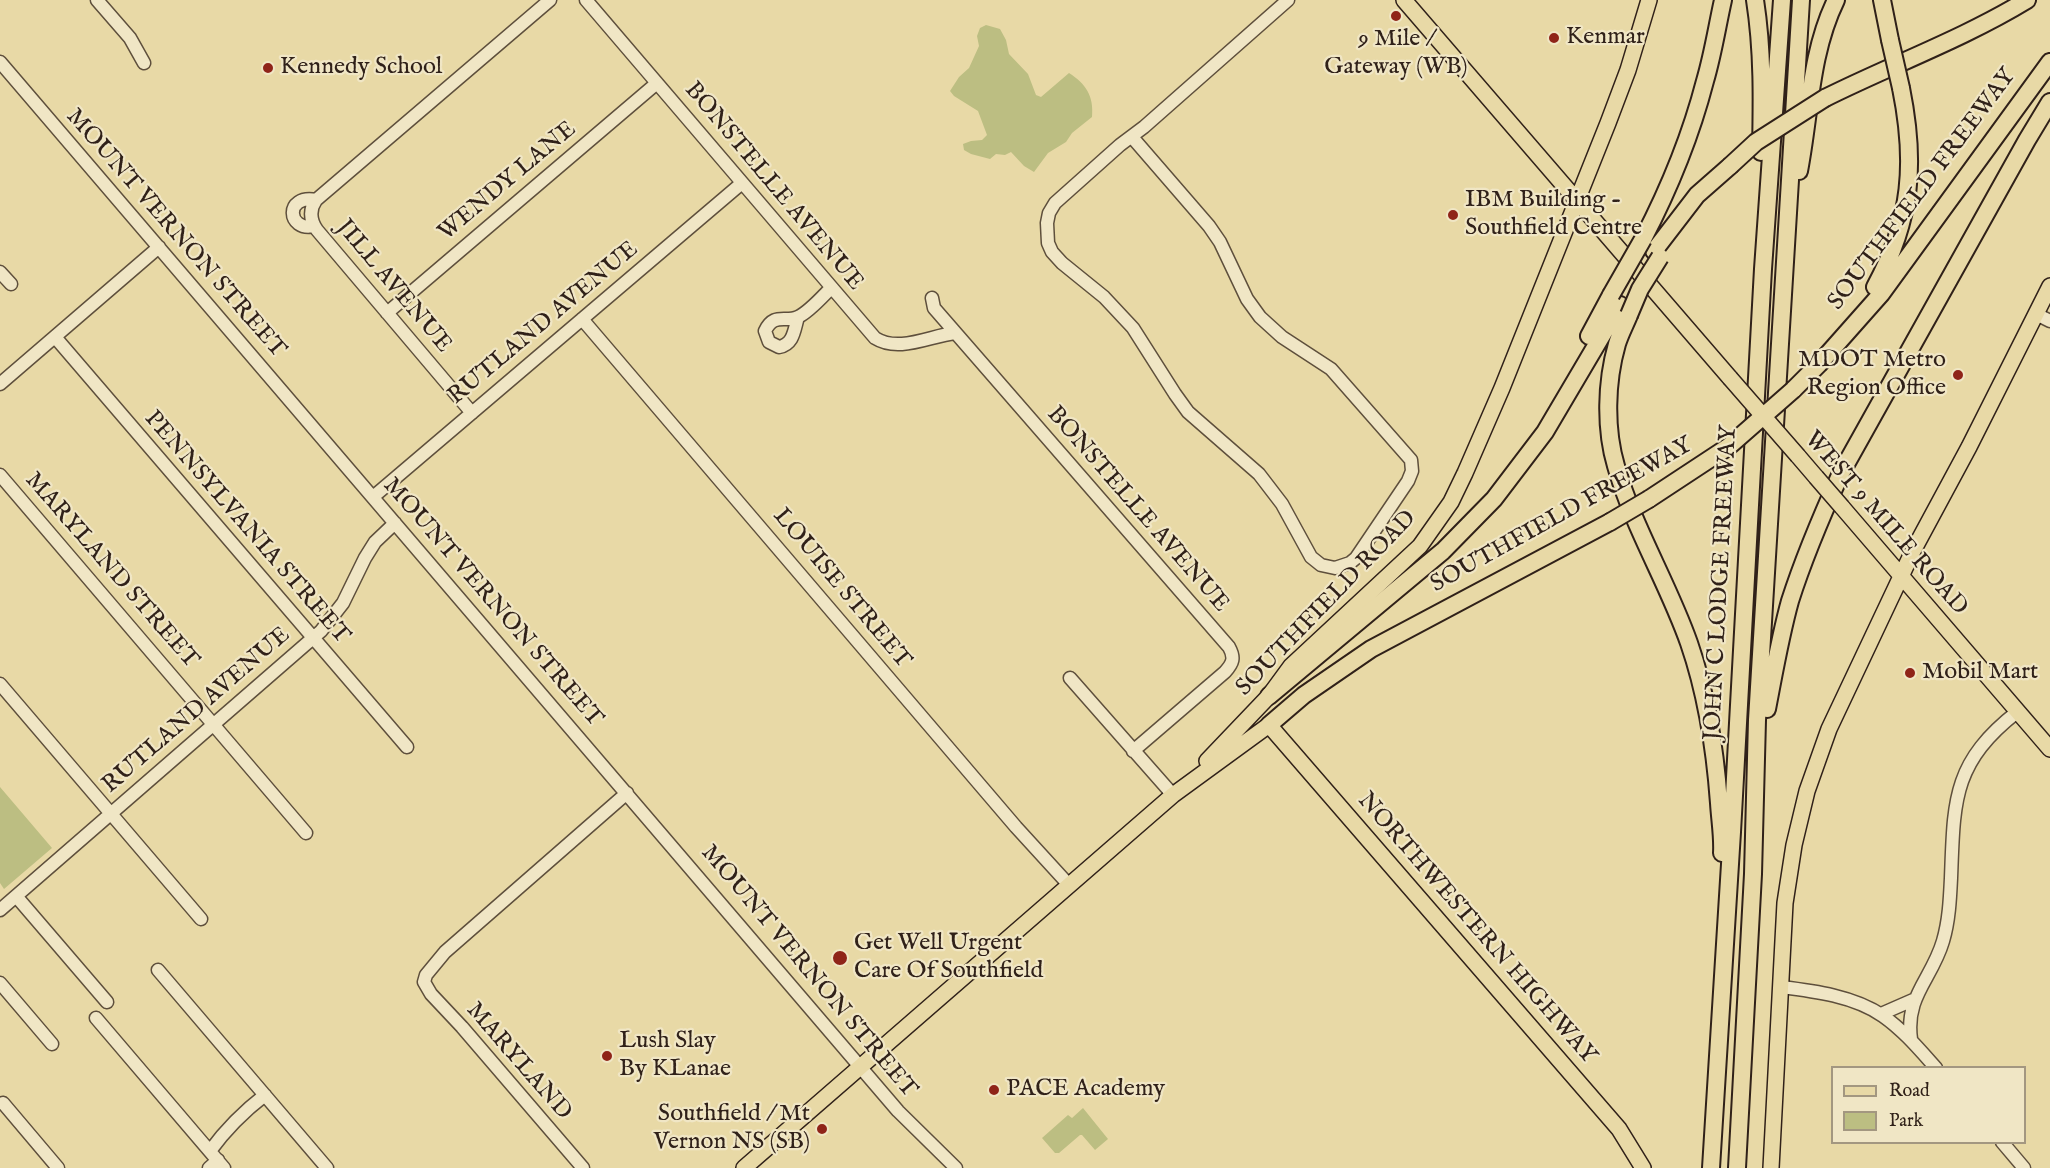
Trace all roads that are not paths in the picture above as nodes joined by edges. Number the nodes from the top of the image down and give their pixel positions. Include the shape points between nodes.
1 (98, 0) edge
2 (550, 0) edge
3 (586, 0) edge
4 (1288, 0) edge
5 (1404, 0) edge
6 (1649, 0) edge
7 (1724, 0) edge
8 (1755, 0) edge
9 (1782, 0) edge
10 (1801, 0) edge
11 (1836, 0) edge
12 (1881, 0) edge
13 (2027, 0) edge
14 (0, 62) edge
15 (2050, 62) edge
16 (144, 63) dead end
17 (657, 83) junction
18 (2050, 102) edge
19 (1132, 137) junction
20 (742, 183) junction
21 (316, 200) junction
22 (1576, 201) junction
23 (314, 226) junction
24 (1785, 243) junction
25 (159, 247) junction
26 (1652, 249) junction
27 (1763, 269) junction
28 (0, 272) edge
29 (10, 284) dead end
30 (2050, 286) edge
31 (831, 288) junction
32 (932, 298) dead end
33 (1620, 305) junction
34 (387, 313) junction
35 (1861, 316) junction
36 (798, 317) dead end
37 (2043, 317) edge
38 (582, 319) junction
39 (955, 333) junction
40 (55, 337) junction
41 (0, 384) edge
42 (472, 413) junction
43 (0, 475) edge
44 (373, 497) junction
45 (395, 523) junction
46 (1902, 578) junction
47 (314, 639) junction
48 (1070, 678) dead end
49 (0, 684) edge
50 (1269, 696) junction
51 (2017, 712) junction
52 (214, 724) junction
53 (1269, 724) junction
54 (407, 747) dead end
55 (2050, 749) edge
56 (1133, 751) junction
57 (1177, 792) junction
58 (627, 794) junction
59 (111, 813) junction
60 (306, 832) dead end
61 (1753, 874) junction
62 (1069, 885) junction
63 (16, 896) junction
64 (0, 910) edge
65 (201, 919) dead end
66 (158, 970) dead end
67 (0, 983) edge
68 (1780, 987) junction
69 (1913, 1000) junction
70 (107, 1002) dead end
71 (1881, 1014) junction
72 (96, 1018) dead end
73 (1911, 1039) junction
74 (52, 1044) dead end
75 (861, 1066) junction
76 (1934, 1066) edge
77 (265, 1095) junction
78 (3, 1103) dead end
79 (2003, 1144) edge
80 (215, 1162) edge
81 (58, 1168) edge
82 (327, 1168) edge
83 (583, 1168) edge
84 (744, 1168) edge
85 (956, 1168) edge
86 (1643, 1168) edge
87 (1711, 1168) edge
88 (1737, 1168) edge
89 (1771, 1168) edge
90 (2024, 1168) edge

1 - 16 street via 130,38
2 - 21 street
3 - 17 street, BONSTELLE AVENUE
4 - 19 street
5 - 22 main road, WEST 9 MILE ROAD
6 - 22 main road, SOUTHFIELD ROAD via 1628,70
7 - 26 highway via 1705,81 1667,190
8 - 27 highway via 1762,73
9 - 27 highway, JOHN C LODGE FREEWAY
10 - 24 highway, JOHN C LODGE FREEWAY
11 - 24 highway via 1813,74 1806,135
12 - 35 highway, bridge via 1910,141 1908,193 1902,227
13 - 26 highway, bridge via 1973,30 1825,98 1756,142 1697,195
14 - 25 street, MOUNT VERNON STREET
15 - 35 highway, SOUTHFIELD FREEWAY
17 - 20 street, BONSTELLE AVENUE
17 - 34 street, WENDY LANE
18 - 61 highway via 1863,432 1818,524 1790,603 1775,664 1765,721
19 - 19 street via 1055,203 1047,223 1049,248 1133,328 1188,412 1259,474 1316,561 1335,568 1350,563 1408,481 1411,460 1338,375 1282,338 1260,317 1215,234
20 - 31 street, BONSTELLE AVENUE
20 - 38 street, RUTLAND AVENUE
21 - 23 street, JILL AVENUE via 311,213
21 - 23 street via 302,200 293,211 300,224
22 - 46 main road, WEST 9 MILE ROAD, bridge
22 - 50 main road, SOUTHFIELD ROAD via 1490,416 1450,502 1407,560 1292,666
23 - 34 street, JILL AVENUE
24 - 61 highway, JOHN C LODGE FREEWAY via 1757,720
25 - 40 street
25 - 44 street, MOUNT VERNON STREET
26 - 33 highway, bridge
26 - 33 highway, bridge via 1640,289
27 - 87 highway, JOHN C LODGE FREEWAY
28 - 29 street
30 - 37 main road
31 - 36 street
31 - 39 street, BONSTELLE AVENUE via 868,332 889,345
32 - 39 street, BONSTELLE AVENUE via 934,308
33 - 50 highway via 1539,427 1531,449 1494,499 1462,532
33 - 87 highway via 1609,405 1611,442 1640,529 1689,643 1715,753 1722,849 1713,1015
34 - 42 street, JILL AVENUE
35 - 53 highway, SOUTHFIELD FREEWAY, bridge via 1768,413 1704,464 1610,522 1371,649 1310,690
37 - 46 main road via 1969,447
38 - 42 street, RUTLAND AVENUE
38 - 62 street, LOUISE STREET
39 - 56 street, BONSTELLE AVENUE via 1228,647 1233,659 1225,672
40 - 41 street
40 - 47 street, PENNSYLVANIA STREET
42 - 44 street, RUTLAND AVENUE
43 - 52 street, MARYLAND STREET
44 - 45 street, MOUNT VERNON STREET
45 - 47 street, RUTLAND AVENUE via 375,542 343,603
45 - 58 street, MOUNT VERNON STREET
46 - 51 main road, WEST 9 MILE ROAD
46 - 68 main road via 1828,729 1807,791 1787,888
47 - 52 street, RUTLAND AVENUE
47 - 54 street, PENNSYLVANIA STREET
48 - 56 street
49 - 59 street
50 - 57 main road, SOUTHFIELD ROAD
51 - 55 main road, WEST 9 MILE ROAD
51 - 69 street via 1983,744 1964,774 1955,811 1947,924 1938,956
52 - 59 street, RUTLAND AVENUE
52 - 60 street, MARYLAND STREET
53 - 57 main road, SOUTHFIELD ROAD
53 - 86 main road, NORTHWESTERN HIGHWAY via 1619,1129
56 - 57 street
57 - 62 main road, SOUTHFIELD ROAD
58 - 75 street, MOUNT VERNON STREET
58 - 83 street, MARYLAND via 445,952 424,982 430,994
59 - 63 street, RUTLAND AVENUE
59 - 65 street
61 - 88 highway, JOHN C LODGE FREEWAY
62 - 75 main road, SOUTHFIELD ROAD
63 - 64 street, RUTLAND AVENUE
63 - 70 street
66 - 77 street
67 - 74 street
68 - 71 street via 1843,998
68 - 89 main road
69 - 71 street
69 - 73 street
71 - 73 street
72 - 80 street
73 - 76 street
75 - 84 main road, SOUTHFIELD ROAD
75 - 85 street, MOUNT VERNON STREET via 904,1118
77 - 80 street via 224,1132
77 - 82 street
78 - 81 street
79 - 90 street

